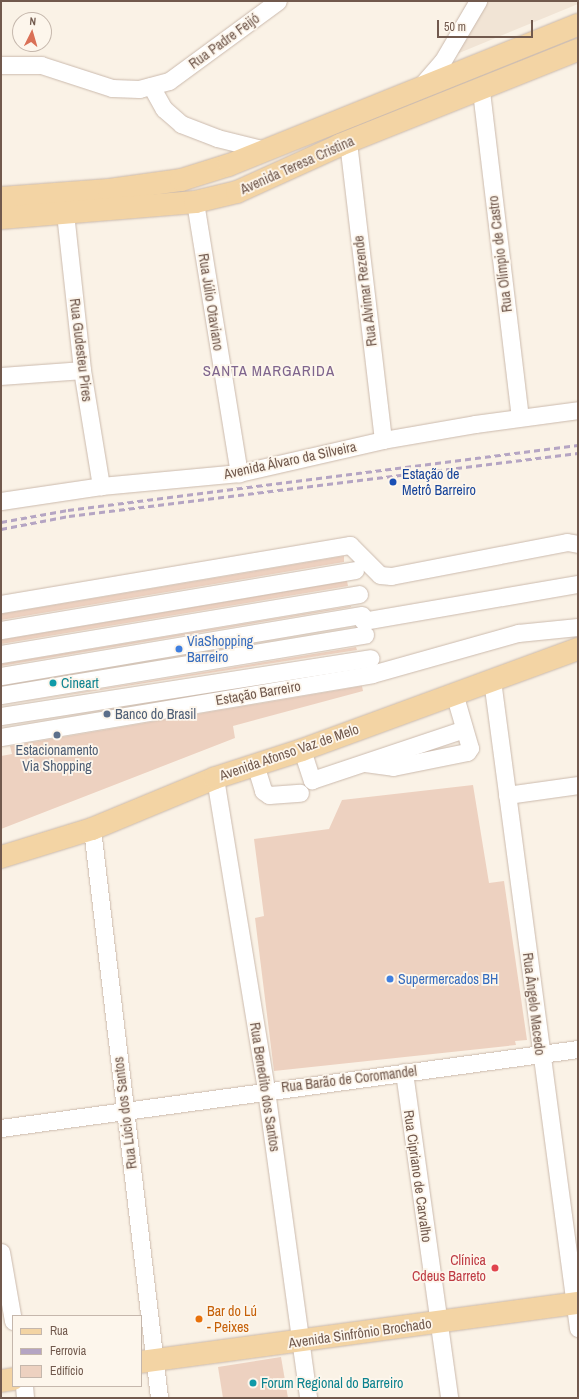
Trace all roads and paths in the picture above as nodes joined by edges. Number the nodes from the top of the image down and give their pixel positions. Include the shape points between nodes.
1 (278, 1) edge
2 (478, 1) edge
3 (578, 25) edge
4 (578, 50) edge
5 (1, 65) edge
6 (151, 86) junction
7 (418, 89) junction
8 (481, 91) junction
9 (348, 142) junction
10 (266, 150) junction
11 (1, 198) edge
12 (195, 202) junction
13 (65, 213) junction
14 (1, 218) edge
15 (82, 370) junction
16 (1, 376) edge
17 (578, 410) edge
18 (520, 417) junction
19 (383, 440) junction
20 (239, 473) junction
21 (101, 486) junction
22 (1, 501) edge
23 (578, 544) edge
24 (350, 545) junction
25 (354, 570) junction
26 (578, 584) edge
27 (359, 594) junction
28 (1, 604) edge
29 (364, 624) junction
30 (578, 626) edge
31 (1, 630) edge
32 (578, 649) edge
33 (1, 654) edge
34 (371, 666) junction
35 (1, 676) edge
36 (492, 680) junction
37 (454, 693) junction
38 (1, 695) edge
39 (1, 716) edge
40 (464, 729) junction
41 (1, 737) edge
42 (302, 750) junction
43 (363, 762) junction
44 (255, 764) junction
45 (215, 778) junction
46 (578, 785) edge
47 (300, 793) dead end
48 (507, 794) junction
49 (92, 829) junction
50 (1, 857) edge
51 (578, 1049) edge
52 (541, 1054) junction
53 (404, 1072) junction
54 (266, 1090) junction
55 (125, 1110) junction
56 (1, 1128) edge
57 (1, 1252) edge
58 (576, 1303) edge
59 (12, 1315) edge
60 (439, 1322) junction
61 (578, 1328) edge
62 (300, 1341) junction
63 (147, 1361) edge
64 (12, 1379) edge
65 (1, 1381) edge
66 (24, 1387) edge
67 (26, 1398) edge
68 (159, 1398) edge
69 (308, 1398) edge
70 (449, 1398) edge

1 - 6 street, Rua Padre Feijó via 169,81
2 - 7 street via 442,62
3 - 7 main road, Avenida Teresa Cristina
4 - 8 main road, Avenida Teresa Cristina
5 - 6 street via 41,65 112,88 139,89
6 - 10 street via 164,109 181,124 217,138
7 - 10 main road, Avenida Teresa Cristina
8 - 9 main road, Avenida Teresa Cristina
8 - 18 street, Rua Olímpio de Castro
9 - 12 main road, Avenida Teresa Cristina via 269,179
9 - 19 street, Rua Alvimar Rezende
10 - 11 main road, Avenida Teresa Cristina via 181,180 109,190
12 - 13 main road, Avenida Teresa Cristina
12 - 20 street, Rua Júlio Otaviano
13 - 14 main road, Avenida Teresa Cristina
13 - 15 street, Rua Gudesteu Pires
15 - 16 street
15 - 21 street, Rua Gudesteu Pires
17 - 18 street, Avenida Álvaro da Silveira
18 - 19 street, Avenida Álvaro da Silveira
19 - 20 street, Avenida Álvaro da Silveira
20 - 21 street, Avenida Álvaro da Silveira
21 - 22 street, Avenida Álvaro da Silveira
23 - 24 street via 568,542 391,576 380,575
24 - 25 street
24 - 28 street
25 - 27 street
25 - 31 street
26 - 29 street
27 - 29 street
27 - 33 street
29 - 34 street
29 - 35 street
29 - 38 street
30 - 34 street, Estação Barreiro via 518,633
32 - 36 main road, Avenida Afonso Vaz de Melo
34 - 39 street, Estação Barreiro
34 - 41 street, Estação Barreiro
36 - 37 main road, Avenida Afonso Vaz de Melo
36 - 48 street, Rua Ângelo Macedo
37 - 40 street
37 - 42 main road, Avenida Afonso Vaz de Melo
40 - 43 street
40 - 43 street via 470,748 467,752 393,768
42 - 43 street via 312,780
42 - 44 main road, Avenida Afonso Vaz de Melo
44 - 45 main road, Avenida Afonso Vaz de Melo
44 - 47 street via 262,791 269,795
45 - 49 main road, Avenida Afonso Vaz de Melo
45 - 54 street, Rua Benedito dos Santos
46 - 48 street
48 - 52 street, Rua Ângelo Macedo
49 - 50 main road, Avenida Afonso Vaz de Melo
49 - 55 street, Rua Lúcio dos Santos
51 - 52 street, Rua Barão de Coromandel
52 - 53 street, Rua Barão de Coromandel
52 - 58 street, Rua Ângelo Macedo
53 - 54 street, Rua Barão de Coromandel
53 - 60 street, Rua Cipriano de Carvalho
54 - 55 street, Rua Barão de Coromandel
54 - 62 street, Rua Benedito dos Santos
55 - 56 street, Rua Barão de Coromandel
55 - 63 street, Rua Lúcio dos Santos
57 - 59 street
58 - 60 main road, Avenida Sinfrônio Brochado
58 - 61 street, Rua Ângelo Macedo
60 - 62 main road, Avenida Sinfrônio Brochado
60 - 70 street, Rua Cipriano de Carvalho
62 - 63 main road, Avenida Sinfrônio Brochado
62 - 69 street, Rua Benedito dos Santos
63 - 68 street, Rua Lúcio dos Santos
64 - 65 main road
66 - 67 street

